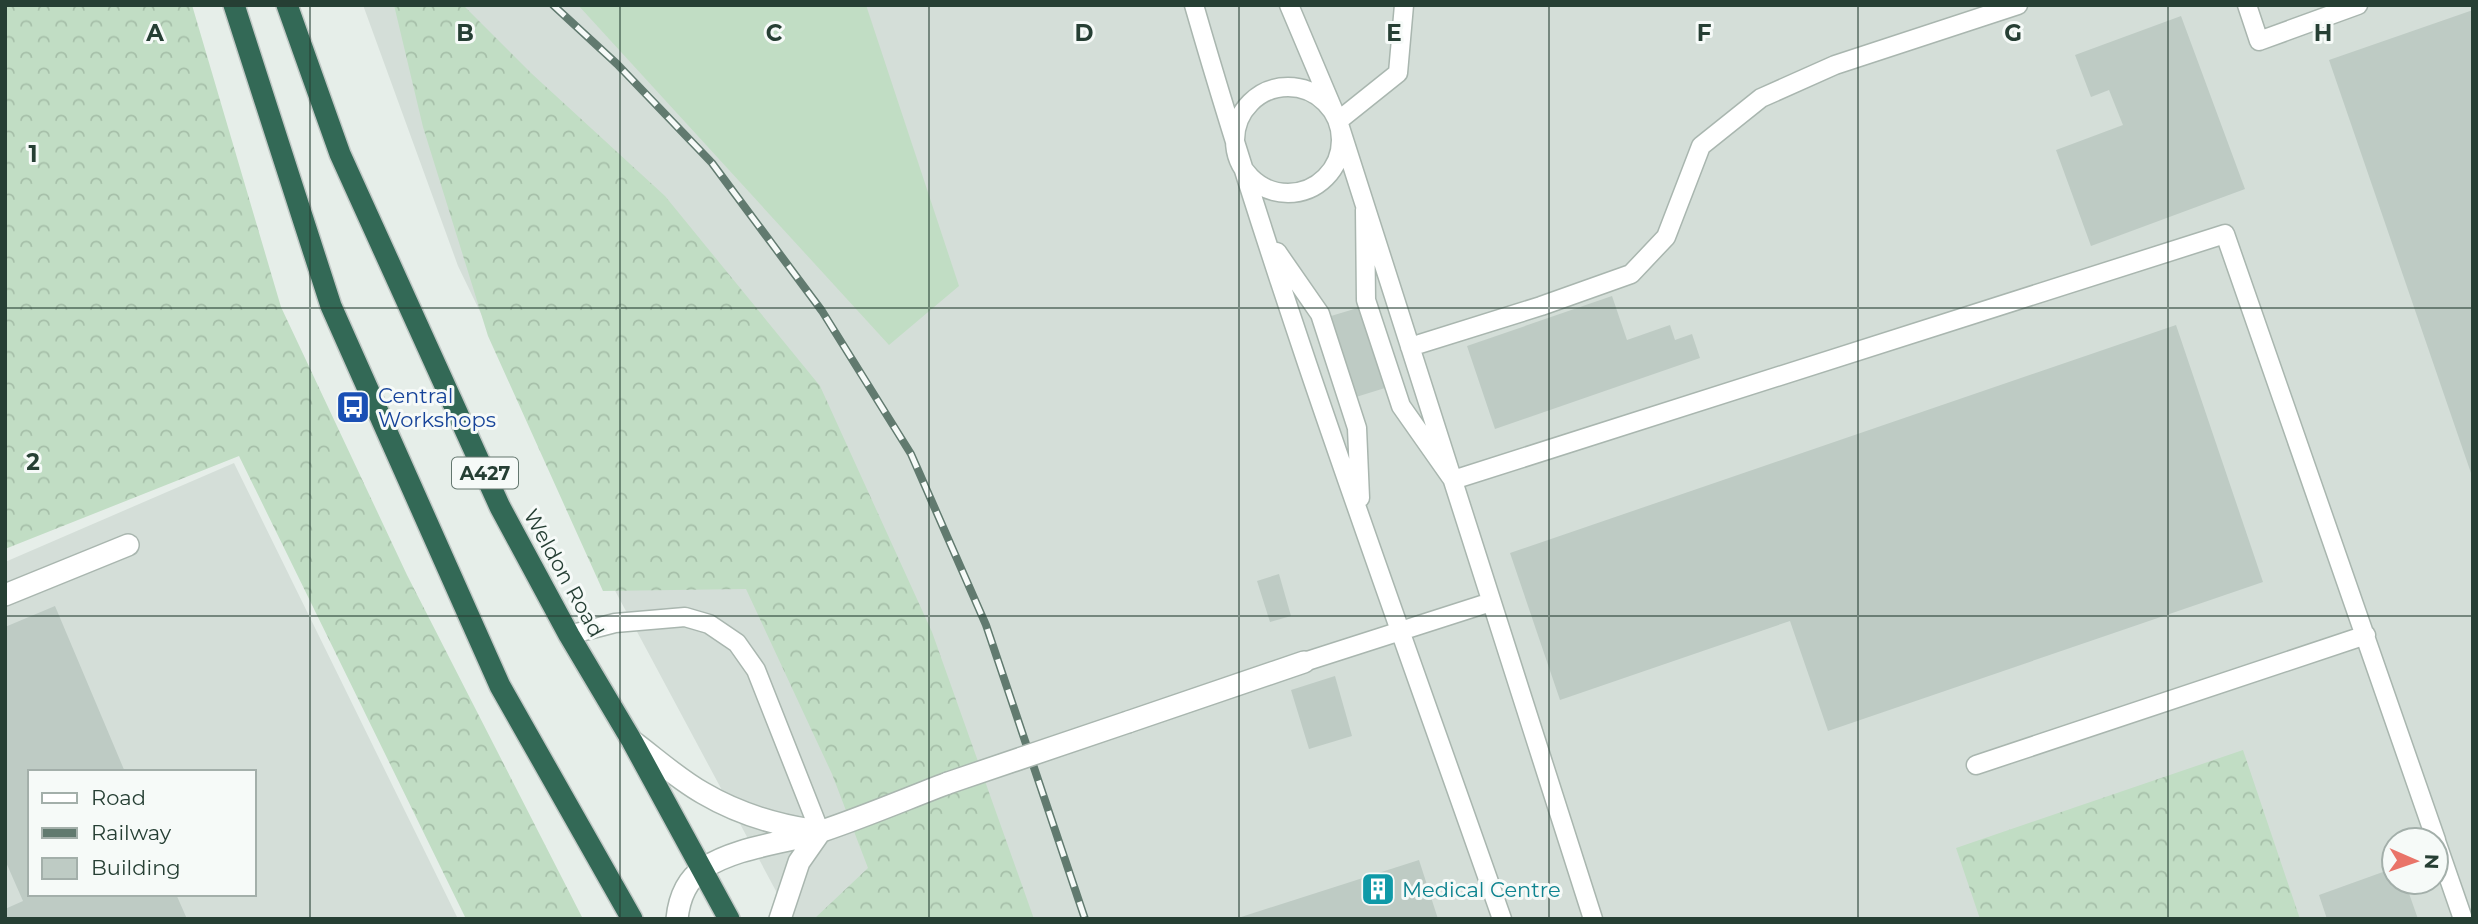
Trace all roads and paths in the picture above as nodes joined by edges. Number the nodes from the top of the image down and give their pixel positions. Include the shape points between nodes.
1 (234, 5) edge
2 (287, 5) edge
3 (1195, 5) edge
4 (1289, 5) edge
5 (1404, 5) edge
6 (2018, 5) edge
7 (2247, 5) edge
8 (2358, 5) edge
9 (1338, 121) junction
10 (1236, 152) junction
11 (1365, 210) junction
12 (1265, 234) junction
13 (1410, 347) junction
14 (1453, 480) junction
15 (1361, 520) junction
16 (128, 545) dead end
17 (5, 595) edge
18 (1491, 602) junction
19 (1401, 630) junction
20 (569, 635) junction
21 (2366, 635) junction
22 (1304, 662) joint
23 (632, 741) junction
24 (1976, 765) dead end
25 (2431, 826) edge
26 (820, 832) junction
27 (702, 869) junction
28 (2450, 881) edge
29 (632, 919) edge
30 (677, 919) edge
31 (729, 919) edge
32 (780, 919) edge
33 (1503, 919) edge
34 (1593, 919) edge
35 (2463, 919) edge

1 - 29 highway via 331,306 500,686
2 - 20 highway, Weldon Road / A427 via 340,155 500,507
3 - 10 lane
4 - 9 lane
5 - 9 lane via 1398,73
6 - 13 lane via 1835,65 1761,98 1701,146 1666,237 1631,274
7 - 8 lane via 2259,41
9 - 10 lane via 1316,94 1282,87 1265,92 1250,102 1240,117
9 - 10 lane via 1339,156 1319,184 1303,191 1269,190 1254,181
9 - 11 lane
10 - 12 lane
11 - 13 lane
11 - 14 lane via 1366,300 1401,407
12 - 15 lane
12 - 15 lane via 1320,314 1357,428
13 - 14 lane
14 - 18 lane
14 - 21 lane via 2225,234
15 - 19 lane
16 - 17 street
18 - 19 lane
18 - 34 lane
19 - 22 lane
19 - 33 lane
20 - 23 highway, Weldon Road / A427
20 - 26 lane via 615,623 685,617 709,624 737,643 756,670
21 - 24 lane
21 - 25 lane
22 - 26 street, bridge via 948,783
23 - 26 street via 701,792 751,817
23 - 27 highway, Weldon Road / A427
26 - 27 street via 732,854
26 - 32 street via 799,862
27 - 30 street via 679,902
27 - 31 highway, Weldon Road / A427
28 - 35 lane

